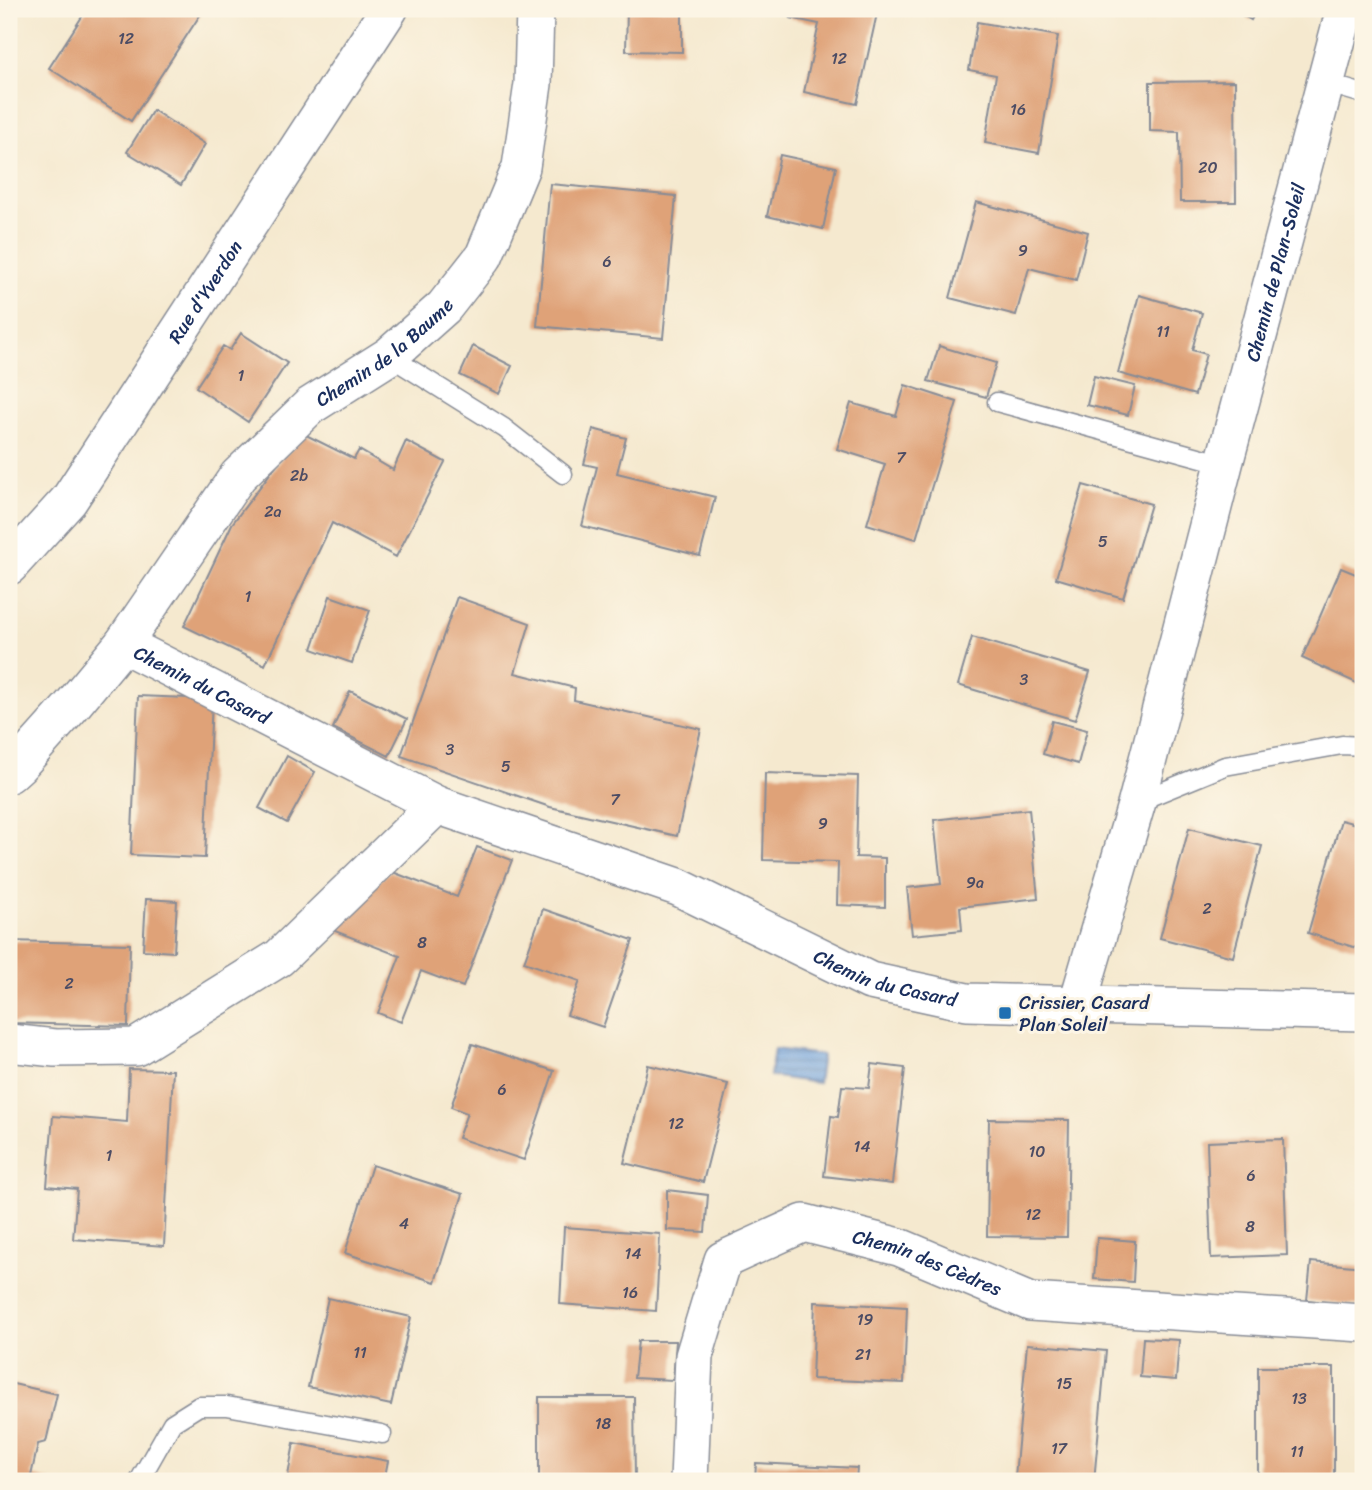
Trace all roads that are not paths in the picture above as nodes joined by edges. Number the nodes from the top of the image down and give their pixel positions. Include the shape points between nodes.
1 (389, 9) edge
2 (535, 9) edge
3 (1345, 9) edge
4 (1326, 83) junction
5 (1363, 94) edge
6 (389, 356) junction
7 (998, 401) dead end
8 (1224, 464) junction
9 (563, 474) dead end
10 (9, 566) edge
11 (123, 644) junction
12 (1363, 746) edge
13 (9, 774) edge
14 (1137, 802) junction
15 (437, 806) junction
16 (1077, 1006) junction
17 (1363, 1012) edge
18 (9, 1043) edge
19 (1363, 1323) edge
20 (382, 1434) dead end
21 (139, 1481) edge
22 (689, 1481) edge

1 - 10 street, Rue d'Yverdon via 69,500
2 - 6 street, Chemin de la Baume via 533,83 521,167 484,256 444,307
3 - 4 street, Chemin de Plan-Soleil
4 - 5 lane
4 - 8 street, Chemin de Plan-Soleil
6 - 9 lane via 504,428
6 - 11 street, Chemin de la Baume via 310,407 238,476
7 - 8 lane
8 - 14 street, Chemin de Plan-Soleil
11 - 13 street, Chemin du Casard
11 - 15 street, Chemin du Casard
12 - 14 lane via 1342,745 1224,766
14 - 16 street, Chemin de Plan-Soleil
15 - 16 street, Chemin du Casard via 678,887 870,981 967,1002
15 - 18 street via 279,958 136,1047 55,1048
16 - 17 street, Chemin du Casard
19 - 22 street, Chemin des Cèdres via 1030,1302 899,1247 804,1223 723,1260 694,1356
20 - 21 lane via 227,1406 199,1406 172,1423

